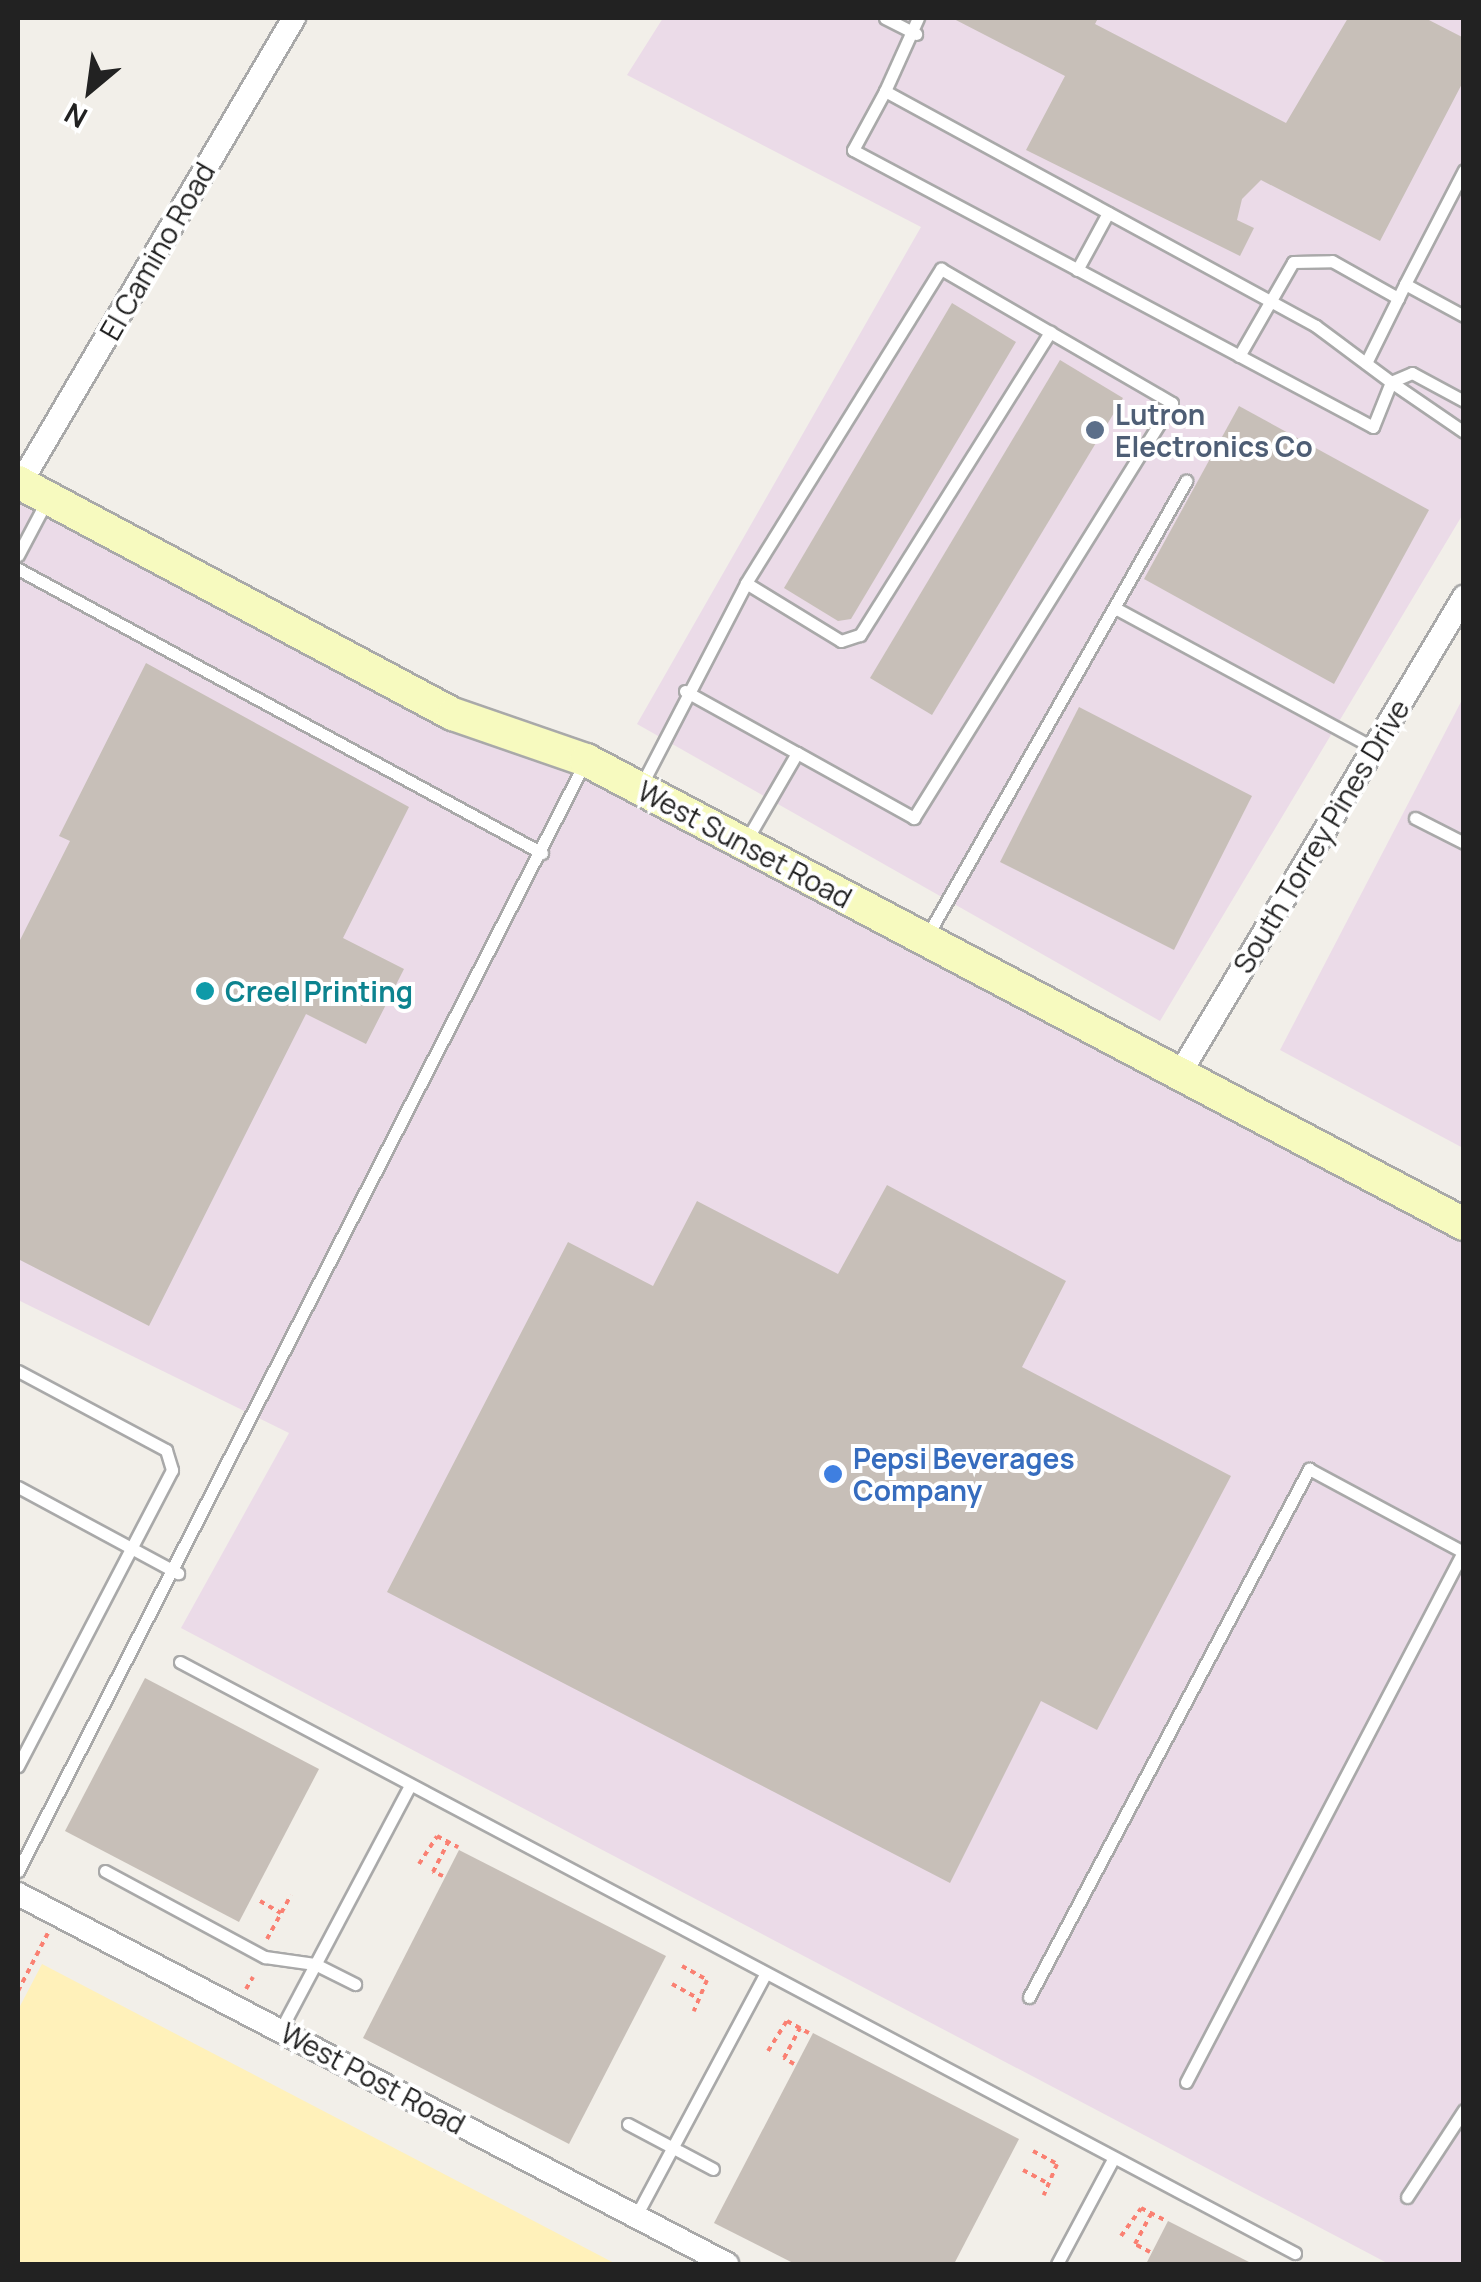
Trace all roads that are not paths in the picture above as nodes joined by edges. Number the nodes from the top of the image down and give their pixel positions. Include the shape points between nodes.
1 (294, 18) edge
2 (886, 18) edge
3 (918, 18) edge
4 (916, 34) junction
5 (885, 91) junction
6 (1464, 170) edge
7 (1108, 213) junction
8 (1077, 270) junction
9 (1405, 284) junction
10 (1398, 298) junction
11 (1270, 300) junction
12 (1464, 316) edge
13 (1050, 332) junction
14 (1239, 356) junction
15 (1366, 363) junction
16 (1391, 382) junction
17 (1464, 402) edge
18 (1464, 432) edge
19 (1186, 481) dead end
20 (28, 489) edge
21 (18, 555) edge
22 (18, 569) edge
23 (746, 583) junction
24 (1464, 597) edge
25 (1115, 608) junction
26 (684, 692) junction
27 (1374, 748) junction
28 (797, 753) junction
29 (586, 760) junction
30 (641, 788) junction
31 (1415, 818) dead end
32 (1464, 843) edge
33 (745, 844) junction
34 (542, 852) junction
35 (924, 939) junction
36 (1179, 1074) junction
37 (1464, 1224) edge
38 (18, 1371) edge
39 (18, 1486) edge
40 (134, 1550) junction
41 (178, 1573) junction
42 (180, 1662) dead end
43 (18, 1766) edge
44 (410, 1785) junction
45 (18, 1871) edge
46 (105, 1871) dead end
47 (18, 1894) edge
48 (316, 1964) junction
49 (766, 1974) junction
50 (355, 1984) dead end
51 (1028, 1997) dead end
52 (281, 2029) junction
53 (1186, 2082) dead end
54 (1464, 2110) edge
55 (628, 2124) dead end
56 (672, 2148) junction
57 (1112, 2159) junction
58 (713, 2169) dead end
59 (1407, 2198) dead end
60 (636, 2216) junction
61 (1295, 2253) dead end
62 (727, 2264) edge
63 (1057, 2264) edge

1 - 20 street, El Camino Road
2 - 4 lane
3 - 4 lane
4 - 5 lane
5 - 7 lane
5 - 8 lane via 853,150
6 - 9 lane
7 - 8 lane
7 - 11 lane
8 - 14 lane
9 - 10 lane
9 - 12 lane
10 - 11 lane via 1308,257 1292,262
10 - 15 lane
11 - 14 lane
11 - 15 lane
13 - 23 lane via 860,635 841,641
13 - 23 lane via 940,269
13 - 28 lane via 1172,402 914,818
14 - 16 lane via 1372,427
15 - 16 lane
16 - 17 lane via 1412,373
16 - 18 lane
19 - 25 lane
20 - 21 lane
20 - 29 main road, West Sunset Road via 453,714
22 - 34 lane
23 - 26 lane
24 - 27 street, South Torrey Pines Drive
25 - 27 lane
25 - 35 lane
26 - 28 lane
26 - 30 lane
27 - 36 street, South Torrey Pines Drive
28 - 33 lane
29 - 30 main road, West Sunset Road
29 - 34 lane
30 - 33 main road, West Sunset Road
31 - 32 lane
33 - 35 main road, West Sunset Road
34 - 41 lane
35 - 36 main road, West Sunset Road
36 - 37 main road, West Sunset Road
38 - 40 lane via 166,1450 170,1483
39 - 40 lane
40 - 41 lane
40 - 43 lane
41 - 45 lane
42 - 44 lane
44 - 48 lane
44 - 49 lane
46 - 48 lane via 265,1957
47 - 52 street, West Post Road
48 - 50 lane
48 - 52 lane
49 - 56 lane
49 - 57 lane
51 - 53 lane via 1309,1469 1464,1552
52 - 60 street, West Post Road
54 - 59 lane
55 - 56 lane
56 - 58 lane
56 - 60 lane
57 - 61 lane
57 - 63 lane
60 - 62 street, West Post Road

